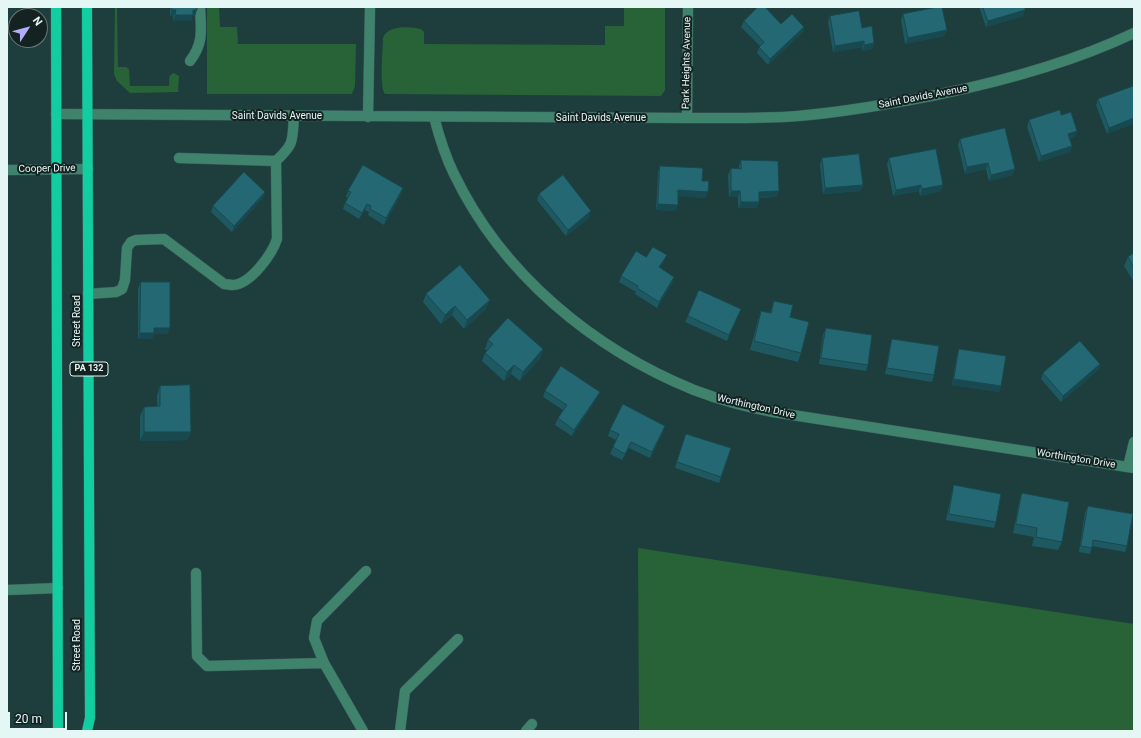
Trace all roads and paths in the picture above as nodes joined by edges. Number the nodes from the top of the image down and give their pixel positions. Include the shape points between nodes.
1 (56, 7) edge
2 (87, 7) edge
3 (200, 7) edge
4 (370, 7) edge
5 (688, 7) edge
6 (1134, 33) edge
7 (190, 61) dead end
8 (56, 114) junction
9 (88, 114) junction
10 (294, 116) junction
11 (368, 117) junction
12 (434, 117) junction
13 (686, 118) junction
14 (179, 158) dead end
15 (276, 161) junction
16 (56, 169) junction
17 (88, 169) junction
18 (7, 170) edge
19 (88, 294) junction
20 (1134, 442) edge
21 (1131, 468) edge
22 (366, 571) dead end
23 (196, 573) dead end
24 (58, 588) junction
25 (7, 590) edge
26 (458, 639) dead end
27 (324, 663) junction
28 (58, 731) edge
29 (87, 731) edge
30 (363, 731) edge
31 (400, 731) edge

1 - 8 main road, Street Road / PA 132
2 - 9 main road, Street Road / PA 132
3 - 7 street via 200,44
4 - 11 street
5 - 13 street, Park Heights Avenue
6 - 13 street, Saint Davids Avenue via 1067,61 1016,76 880,106 798,116
8 - 9 street, Saint Davids Avenue
8 - 16 main road, Street Road / PA 132
9 - 10 street, Saint Davids Avenue
9 - 17 main road, Street Road / PA 132
10 - 11 street, Saint Davids Avenue
10 - 15 street via 289,149
11 - 12 street, Saint Davids Avenue
12 - 13 street, Saint Davids Avenue
12 - 21 street, Worthington Drive via 454,174 472,208 520,270 582,327 628,357 668,378 720,399 773,412
14 - 15 street
15 - 19 street via 277,239 266,260 249,278 234,285 224,284 164,239 136,240 126,248 125,280 122,289 116,292
16 - 17 street, Cooper Drive
16 - 18 street, Cooper Drive
16 - 24 main road, Street Road / PA 132
17 - 19 main road, Street Road / PA 132
19 - 29 main road, Street Road / PA 132 via 90,718
20 - 21 street
22 - 27 street via 317,621 314,638
23 - 27 street via 197,656 207,666
24 - 25 street
24 - 28 main road, Street Road / PA 132
26 - 31 street via 406,691
27 - 30 street

